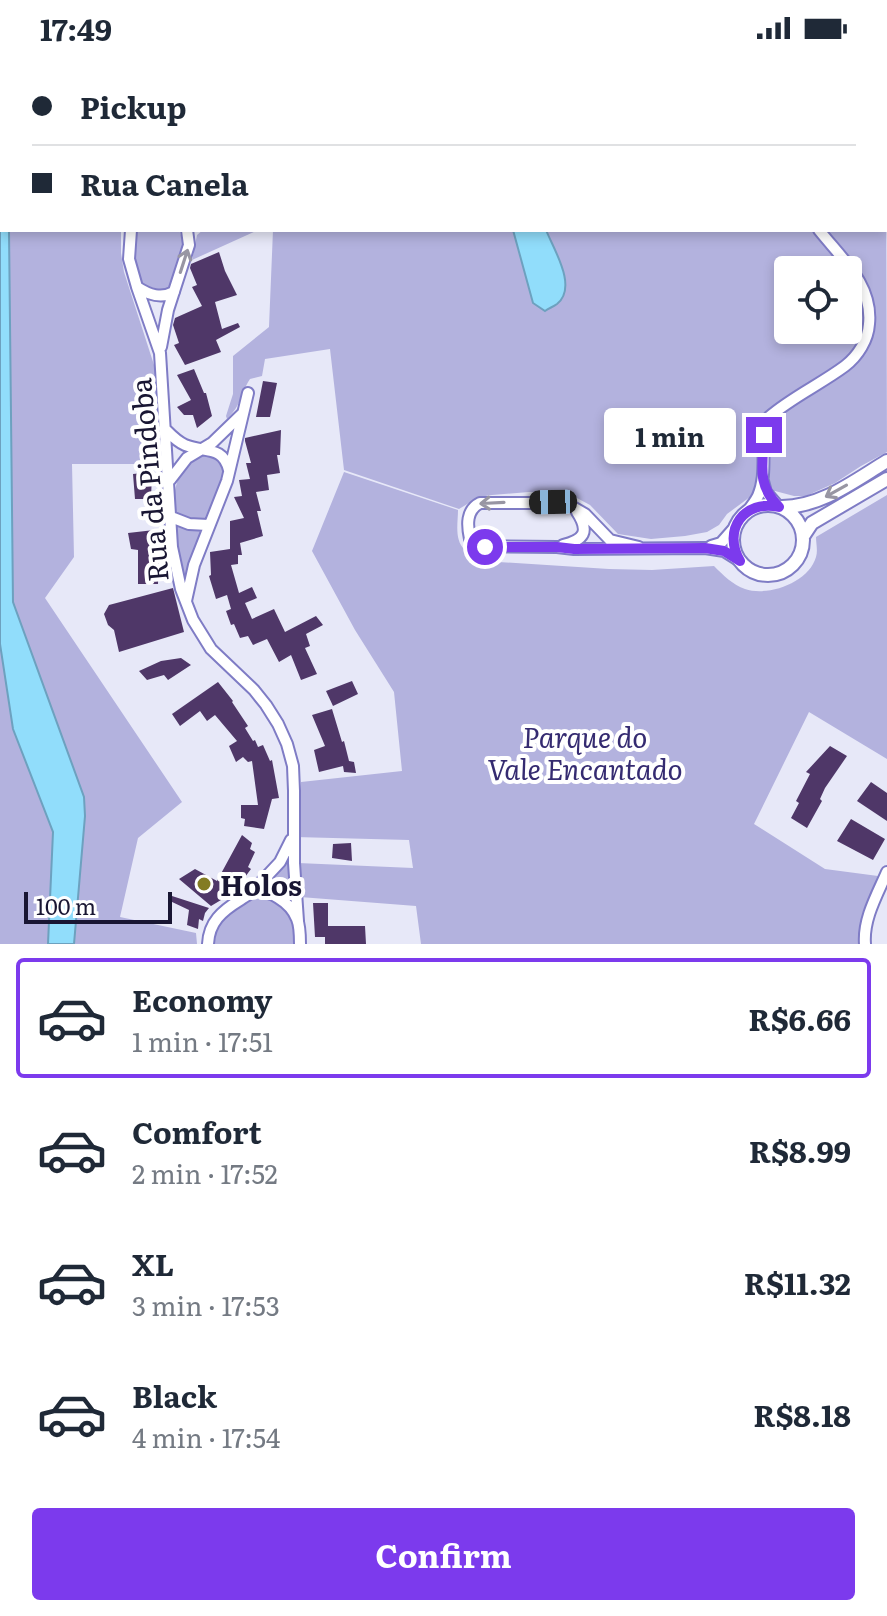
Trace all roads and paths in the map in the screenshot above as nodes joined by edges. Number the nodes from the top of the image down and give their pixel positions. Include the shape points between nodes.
1 (131, 232) edge
2 (187, 232) edge
3 (821, 232) edge
4 (137, 287) junction
5 (174, 292) junction
6 (160, 353) junction
7 (248, 393) dead end
8 (243, 413) junction
9 (164, 428) junction
10 (203, 449) junction
11 (887, 461) edge
12 (229, 470) junction
13 (762, 479) junction
14 (887, 479) edge
15 (169, 481) junction
16 (572, 506) junction
17 (780, 507) junction
18 (747, 512) junction
19 (171, 517) junction
20 (208, 525) junction
21 (736, 526) junction
22 (804, 535) junction
23 (557, 547) junction
24 (639, 547) junction
25 (705, 548) junction
26 (740, 561) junction
27 (186, 603) junction
28 (294, 835) junction
29 (887, 874) edge
30 (251, 893) junction
31 (298, 921) junction
32 (300, 943) edge
33 (208, 944) edge
34 (865, 944) edge

1 - 4 street, Rua da Pindoba via 129,259
5 -> 2 street, Rua da Pindoba via 189,245
3 - 13 street via 868,297 868,331 852,360 769,417
4 - 5 street via 160,296
4 - 6 street, Rua da Pindoba
5 - 6 street, Rua da Pindoba
6 - 9 street, Rua da Pindoba
7 - 8 street
8 - 10 street
8 - 12 street
9 - 10 street via 180,443
9 - 15 street, Rua da Pindoba
10 - 12 street via 219,453
10 - 15 street via 180,464
11 -> 17 street via 821,499
12 - 20 street
13 - 17 street
13 - 18 street
14 - 22 street via 812,523
15 - 19 street, Rua da Pindoba
16 - 23 street via 583,522 583,535
16 -> 23 street via 488,502 474,506 469,515 470,539 478,546
16 - 24 street via 610,540
17 - 18 street
17 - 22 street via 796,518
18 - 21 street
19 - 20 street
19 - 27 street, Rua da Pindoba via 175,565
20 - 27 street
21 - 25 street via 721,543
21 - 26 street via 734,548
22 - 26 street via 797,562 782,573 755,573
23 - 24 street
24 - 25 street
25 - 26 street
27 - 28 street, Rua da Pindoba via 211,649 266,705 287,744 293,766
28 - 30 street via 280,862
28 - 31 street, Rua da Pindoba
29 - 34 street via 869,915
30 - 31 street via 280,899
30 - 33 street via 215,920
31 - 32 street, Rua da Pindoba

